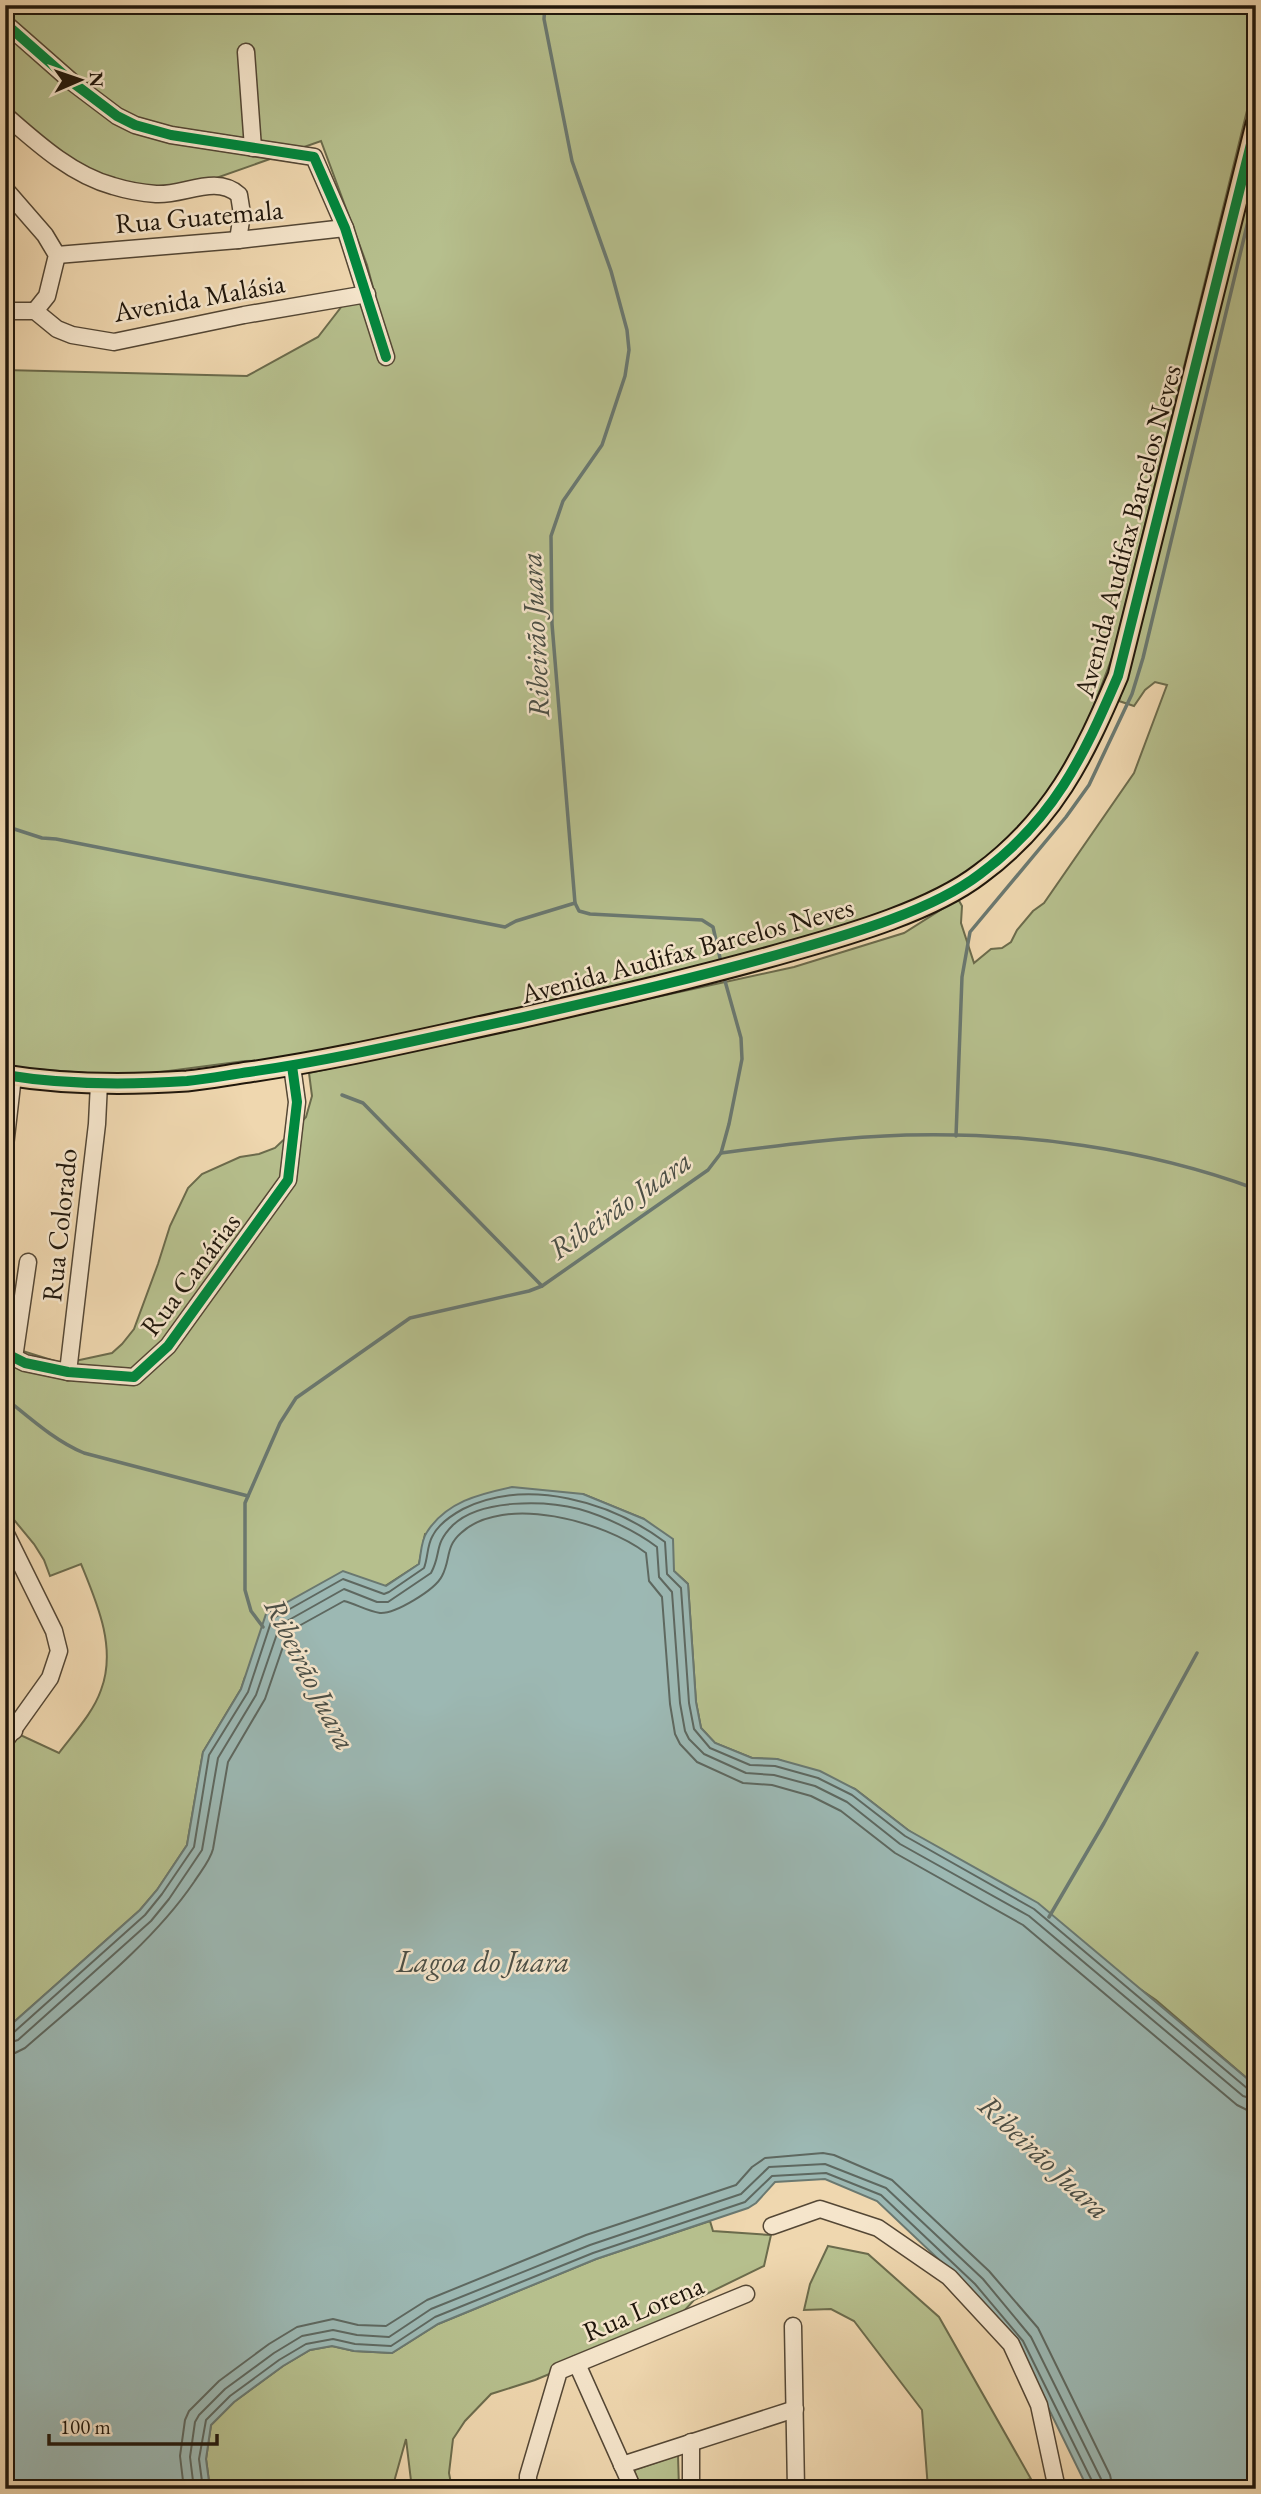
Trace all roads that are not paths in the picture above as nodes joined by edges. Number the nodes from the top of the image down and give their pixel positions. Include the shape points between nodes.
1 (6, 24) edge
2 (246, 52) dead end
3 (5, 116) edge
4 (1256, 124) edge
5 (253, 148) junction
6 (8, 194) edge
7 (345, 228) junction
8 (238, 240) junction
9 (57, 255) junction
10 (367, 294) junction
11 (35, 310) junction
12 (5, 311) edge
13 (386, 357) dead end
14 (292, 1066) junction
15 (9, 1076) edge
16 (99, 1083) junction
17 (5, 1146) edge
18 (28, 1262) dead end
19 (10, 1355) edge
20 (68, 1372) junction
21 (5, 1532) edge
22 (10, 1550) edge
23 (5, 1715) edge
24 (9, 1736) edge
25 (772, 2226) dead end
26 (746, 2294) dead end
27 (793, 2326) dead end
28 (577, 2364) junction
29 (795, 2409) junction
30 (691, 2442) junction
31 (622, 2465) junction
32 (528, 2489) edge
33 (633, 2489) edge
34 (691, 2489) edge
35 (796, 2489) edge
36 (1056, 2489) edge

1 - 5 street via 117,116 171,135
2 - 5 street
3 - 8 street via 66,165 111,186 158,195 220,185 234,190 242,214
4 - 14 main road, Avenida Audifax Barcelos Neves via 1118,676 1068,780 1026,835 958,888 850,934 686,980
5 - 7 street via 314,157
6 - 9 street
7 - 8 street, Rua Guatemala
7 - 10 street
8 - 9 street, Rua Guatemala
9 - 11 street via 47,296
10 - 11 street, Avenida Malásia via 114,342 57,329
10 - 13 street
11 - 12 street
14 - 16 main road, Avenida Audifax Barcelos Neves via 188,1080
14 - 20 street, Rua Canárias via 297,1102 288,1180 168,1346 134,1377
15 - 16 main road, Avenida Audifax Barcelos Neves
15 - 17 street
16 - 20 street, Rua Colorado
18 - 19 street
19 - 20 street, Rua Canárias
21 - 22 street
22 - 24 street via 60,1651 50,1678
23 - 24 street
25 - 36 street via 820,2209 878,2228 949,2277 1011,2344 1039,2405
26 - 28 street, Rua Lorena
27 - 29 street
28 - 31 street
28 - 32 street, Rua Lorena via 559,2371
29 - 30 street
29 - 35 street
30 - 31 street
30 - 34 street
31 - 33 street

